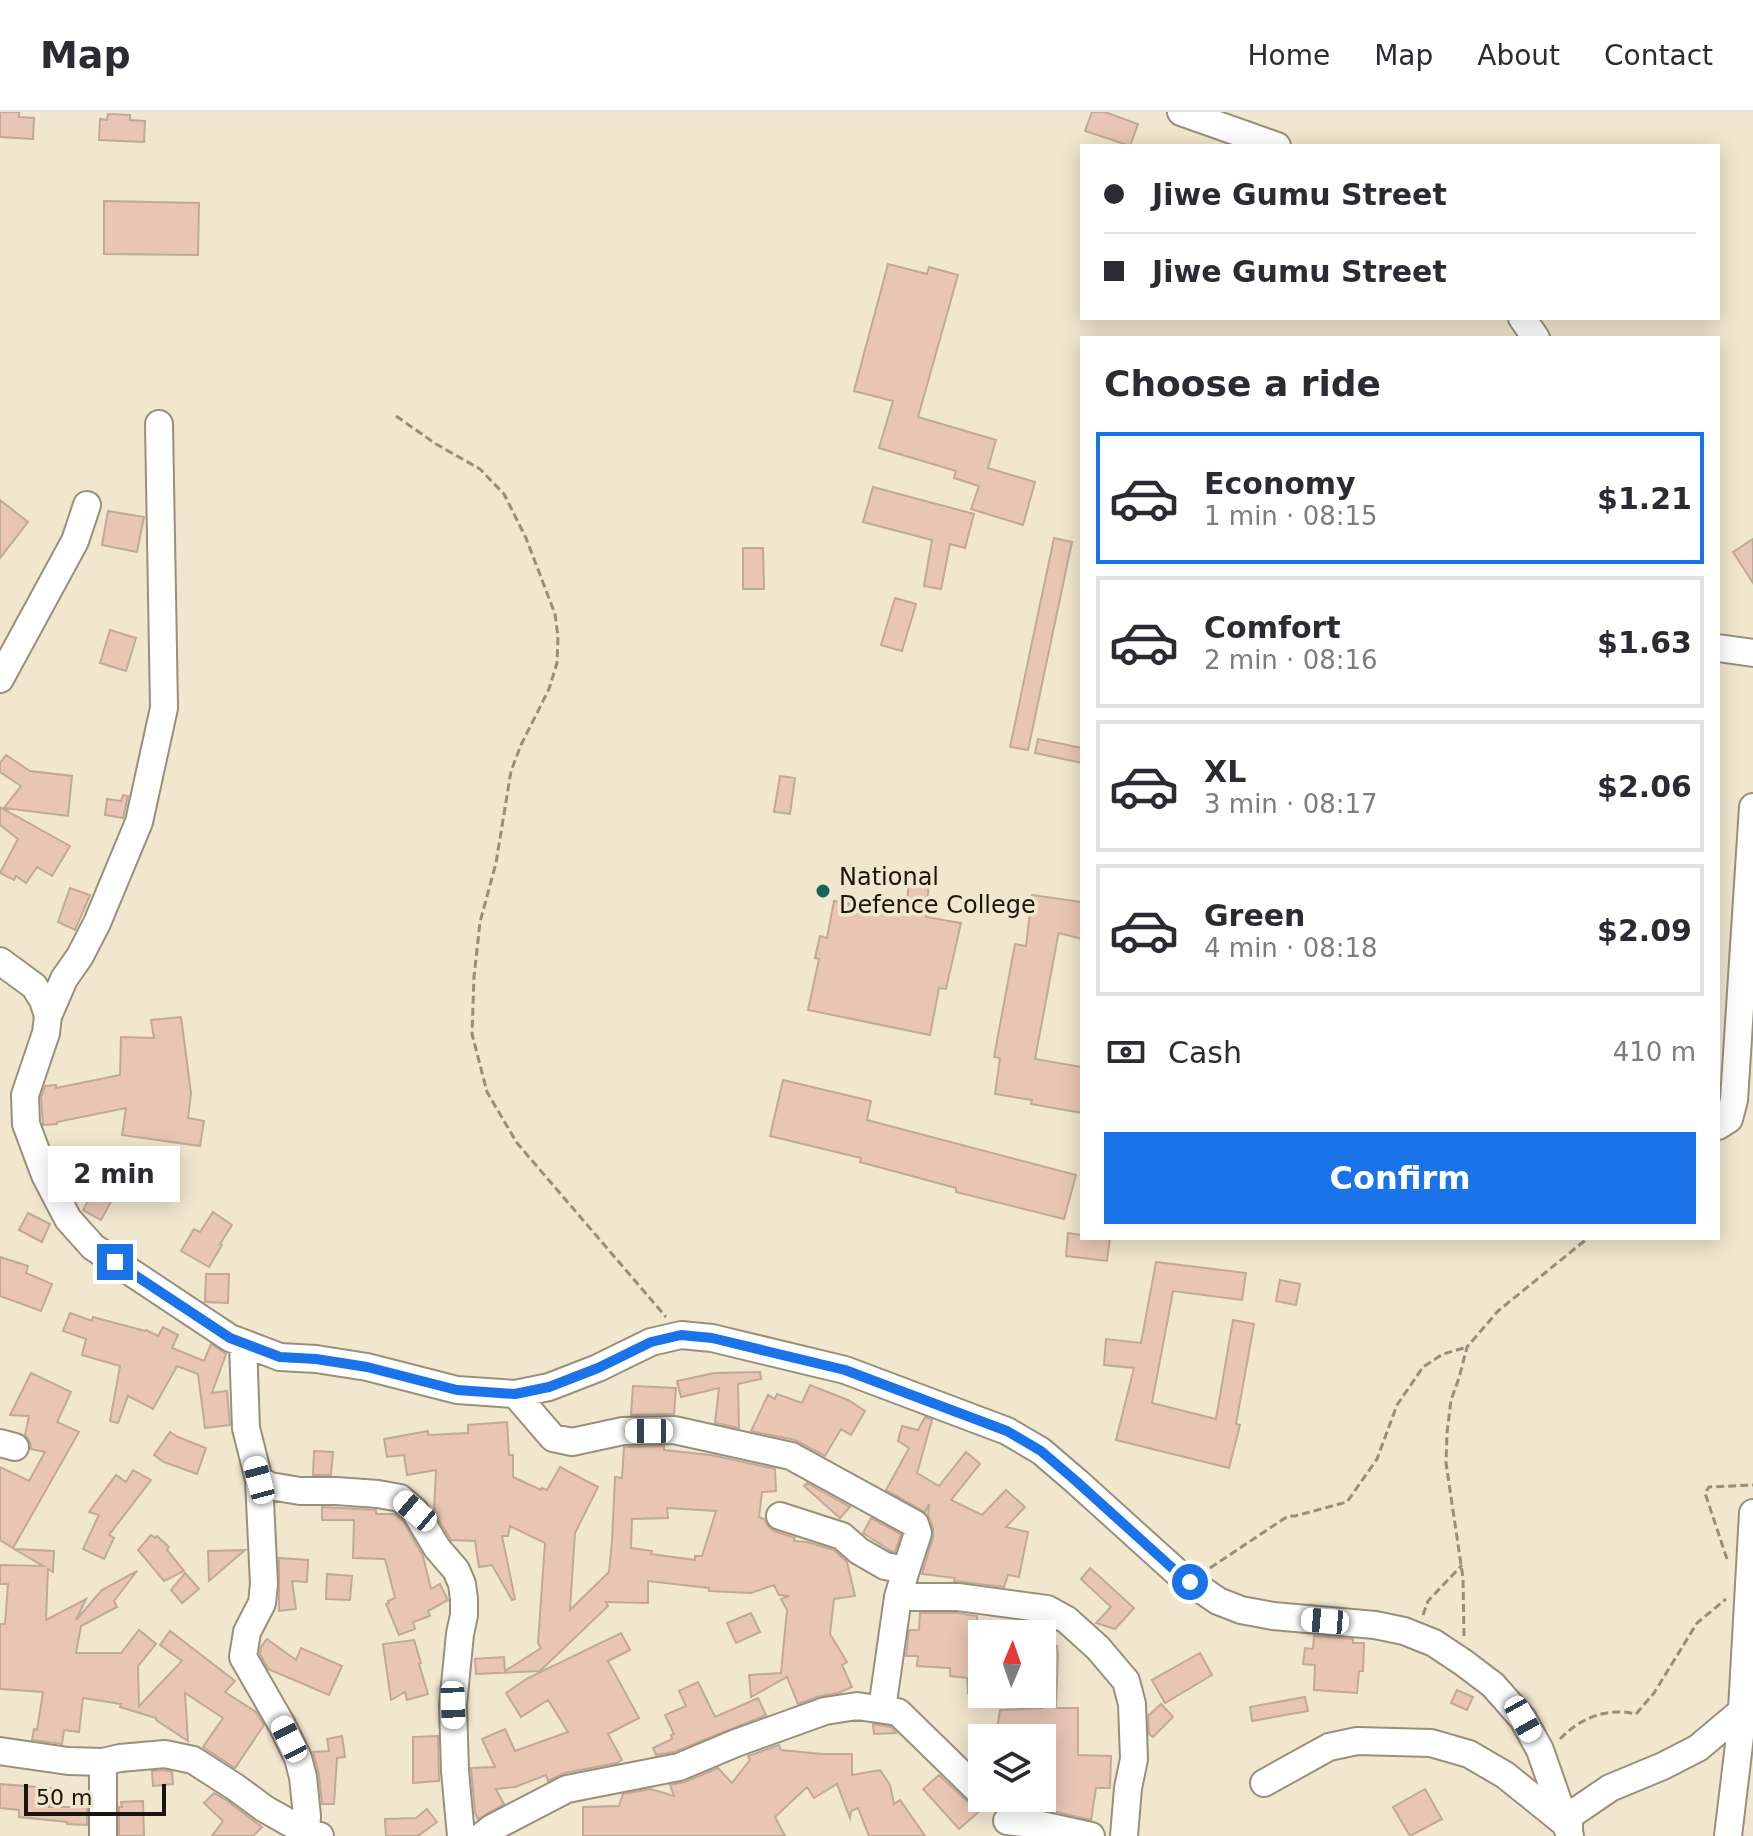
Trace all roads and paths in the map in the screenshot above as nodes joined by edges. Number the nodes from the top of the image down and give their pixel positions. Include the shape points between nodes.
1 (1181, 112) edge
2 (1271, 144) edge
3 (396, 416) dead end
4 (159, 424) dead end
5 (87, 505) dead end
6 (1720, 648) edge
7 (1753, 653) edge
8 (0, 679) edge
9 (1753, 807) edge
10 (0, 961) edge
11 (48, 1016) junction
12 (1720, 1125) edge
13 (1586, 1240) edge
14 (681, 1335) junction
15 (243, 1343) junction
16 (1467, 1347) junction
17 (515, 1394) junction
18 (259, 1480) junction
19 (1753, 1485) edge
20 (1753, 1513) edge
21 (780, 1516) dead end
22 (1727, 1560) dead end
23 (1462, 1565) junction
24 (906, 1570) junction
25 (1190, 1582) junction
26 (898, 1597) junction
27 (1727, 1598) dead end
28 (1750, 1628) edge
29 (1415, 1636) junction
30 (1464, 1663) junction
31 (882, 1709) junction
32 (1742, 1711) junction
33 (1540, 1750) junction
34 (0, 1751) edge
35 (103, 1762) junction
36 (968, 1780) edge
37 (1264, 1783) dead end
38 (998, 1812) edge
39 (1011, 1828) edge
40 (1568, 1831) edge
41 (313, 1834) edge
42 (103, 1836) edge
43 (461, 1836) edge
44 (482, 1836) edge
45 (1091, 1836) edge
46 (1124, 1836) edge
47 (1728, 1836) edge

1 - 2 street
3 - 14 path via 480,469 504,494 555,614 557,663 511,771 480,922 472,1034 487,1092 517,1143
4 - 11 street via 164,708 139,822 97,923
5 - 8 street via 75,541
6 - 7 street
9 - 12 street via 1734,1100 1729,1119
10 - 11 street via 34,986
11 - 15 street via 25,1095 26,1124 68,1219 93,1247
13 - 16 path via 1498,1311
14 - 17 street via 651,1342 549,1387
14 - 25 street via 845,1370 1007,1431 1041,1451
15 - 17 street via 280,1357 367,1367 457,1390
15 - 18 street via 246,1428
16 - 23 path via 1451,1400 1446,1463
16 - 25 path via 1423,1367 1397,1405 1377,1459 1347,1502 1288,1516
17 - 24 street via 553,1438 564,1442 623,1431 674,1430 791,1456 915,1524 918,1533
18 - 41 street via 264,1584 243,1657 298,1758
18 - 43 street via 300,1491 400,1498 456,1570 464,1599 453,1705
19 - 22 path via 1709,1487 1705,1493
20 - 28 street
21 - 24 street via 842,1536 885,1566
23 - 29 path via 1428,1601
23 - 30 path
24 - 26 street
25 - 29 street via 1241,1610 1375,1625
26 - 31 street
26 - 46 street via 958,1597 1047,1609 1098,1648 1126,1681 1132,1704 1134,1759
27 - 33 path via 1697,1623 1636,1714 1587,1718 1554,1746
28 - 32 street
29 - 30 street
30 - 33 street via 1493,1685 1523,1719
31 - 36 street via 898,1712
31 - 44 street via 825,1711 679,1767 567,1789
32 - 40 street via 1698,1748 1594,1798 1569,1816
32 - 47 street
33 - 40 street
34 - 35 street
35 - 41 street via 165,1754 193,1760
35 - 42 street
37 - 40 street via 1329,1747 1357,1741 1431,1743 1469,1754 1505,1775
38 - 39 street
39 - 45 street via 1041,1825

